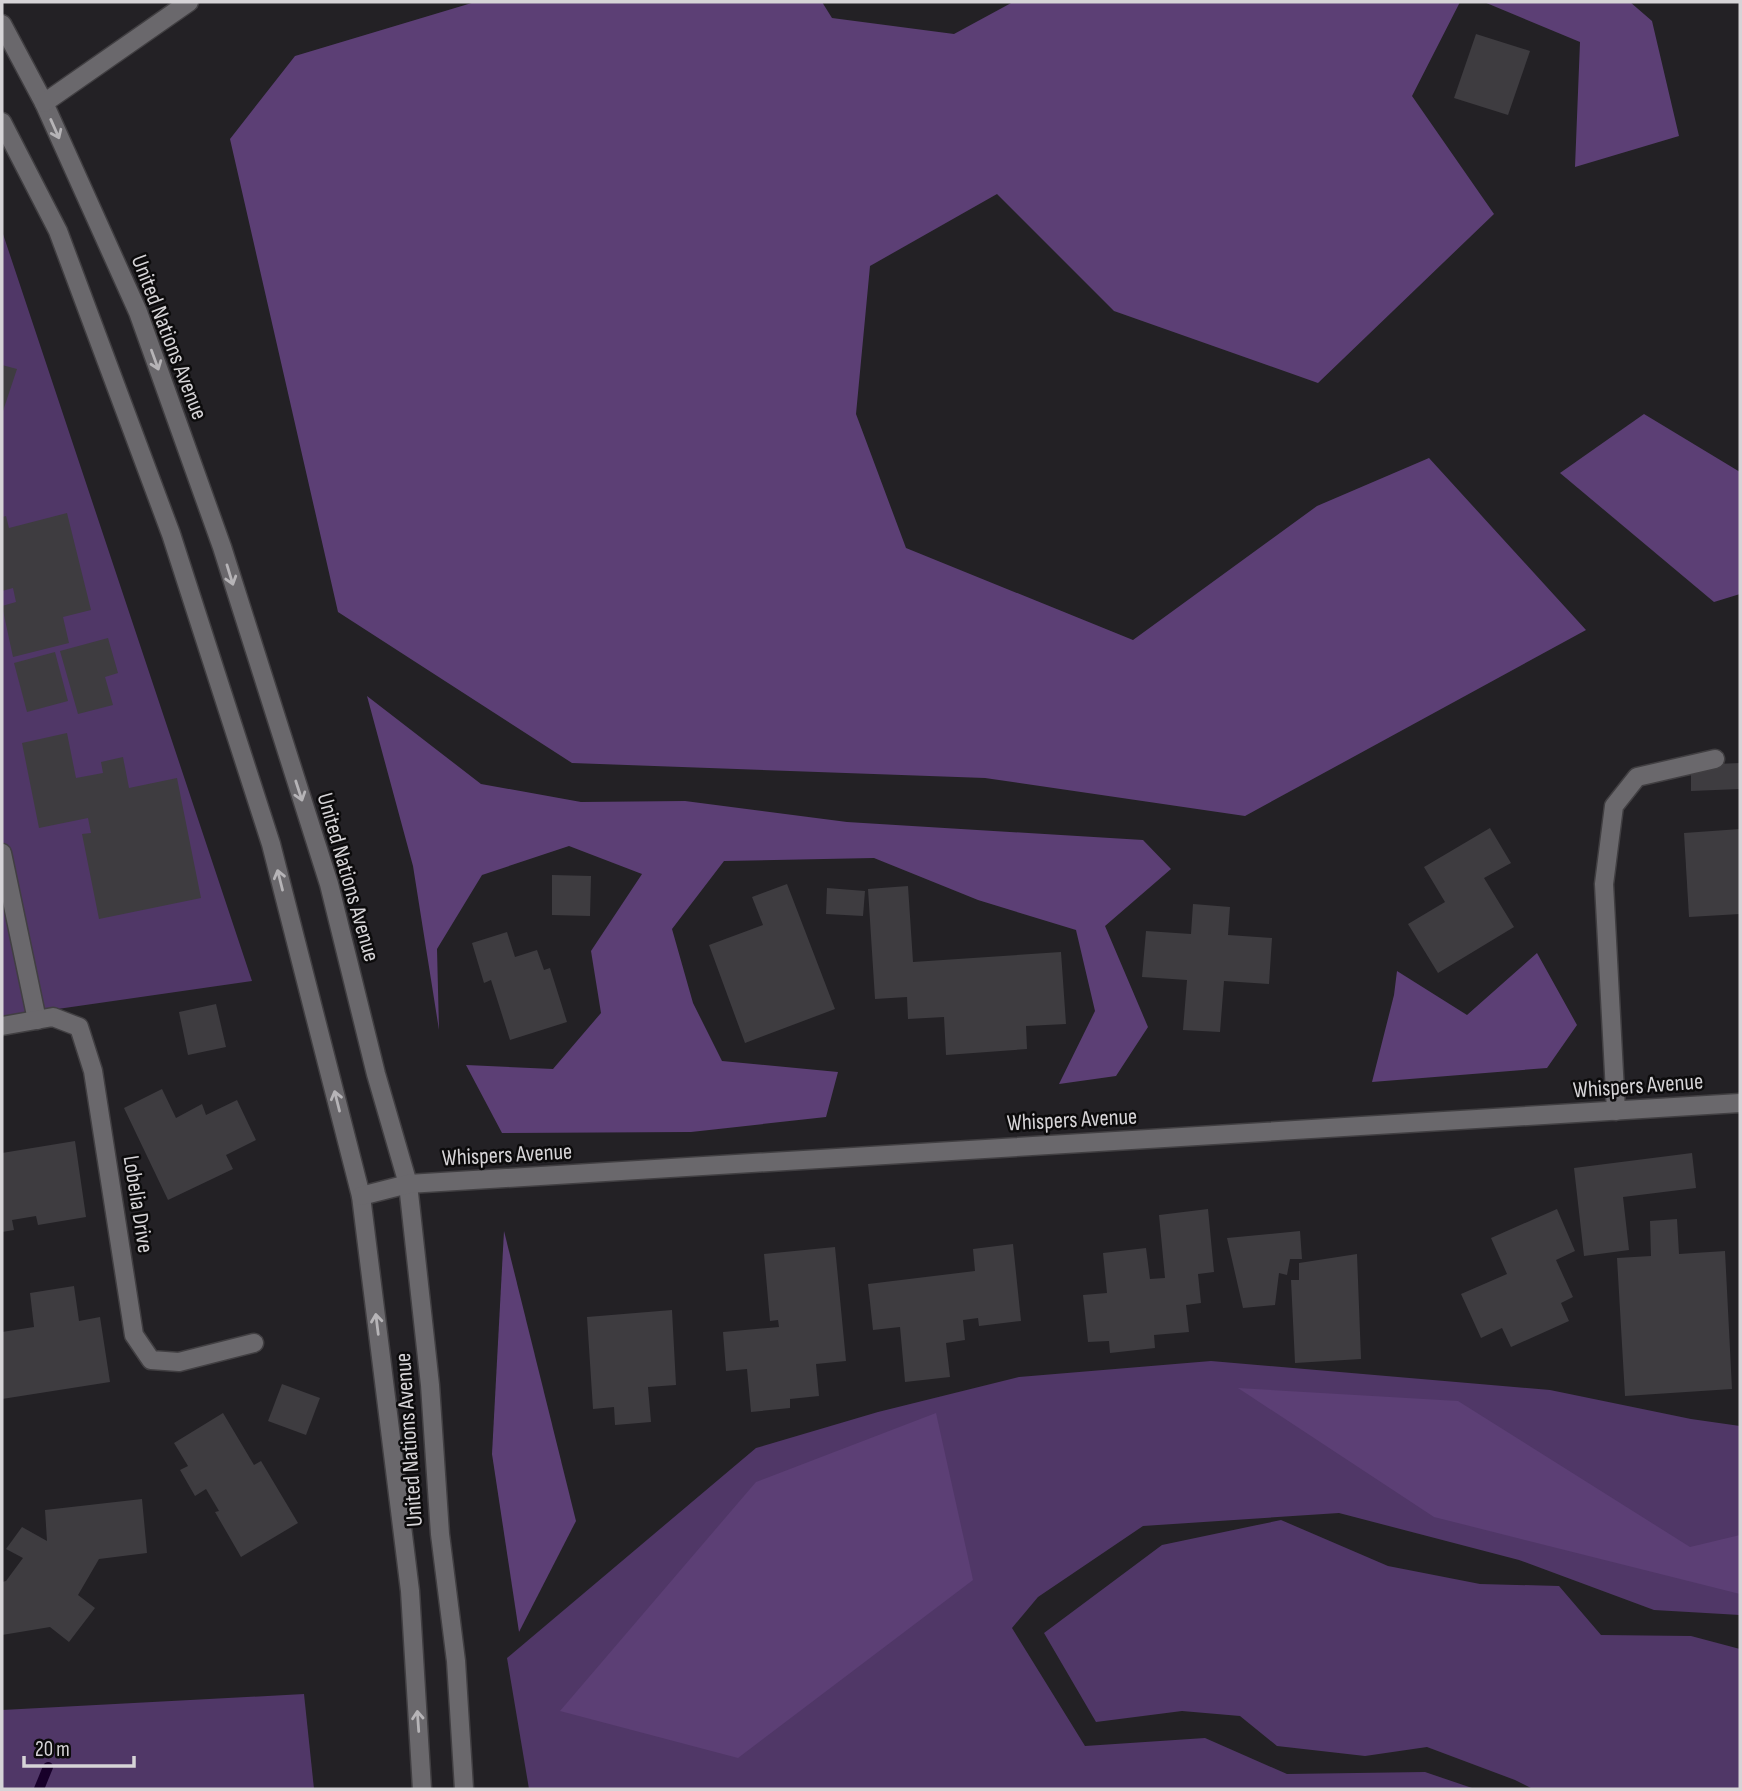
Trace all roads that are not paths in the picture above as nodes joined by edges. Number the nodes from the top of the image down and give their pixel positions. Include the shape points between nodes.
1 (189, 2) edge
2 (2, 24) edge
3 (44, 103) junction
4 (2, 122) edge
5 (1715, 760) dead end
6 (2, 853) edge
7 (37, 1020) junction
8 (2, 1026) edge
9 (1740, 1103) edge
10 (1616, 1111) junction
11 (408, 1184) junction
12 (361, 1196) junction
13 (254, 1343) dead end
14 (422, 1789) edge
15 (464, 1789) edge

1 - 3 street
2 - 3 street, United Nations Avenue
3 -> 11 street, United Nations Avenue via 138,312 222,547 329,884
12 -> 4 street, United Nations Avenue via 271,844 171,534 58,231
5 - 10 street via 1637,777 1614,806 1604,884
6 - 7 street
7 - 8 street, Lobelia Drive
7 - 13 street, Lobelia Drive via 53,1017 79,1027 93,1071 134,1335 145,1352 151,1360 179,1362
9 - 10 street, Whispers Avenue
10 - 11 street, Whispers Avenue
11 - 12 street, Whispers Avenue
11 - 15 street, United Nations Avenue via 456,1661
14 -> 12 street, United Nations Avenue via 410,1591

